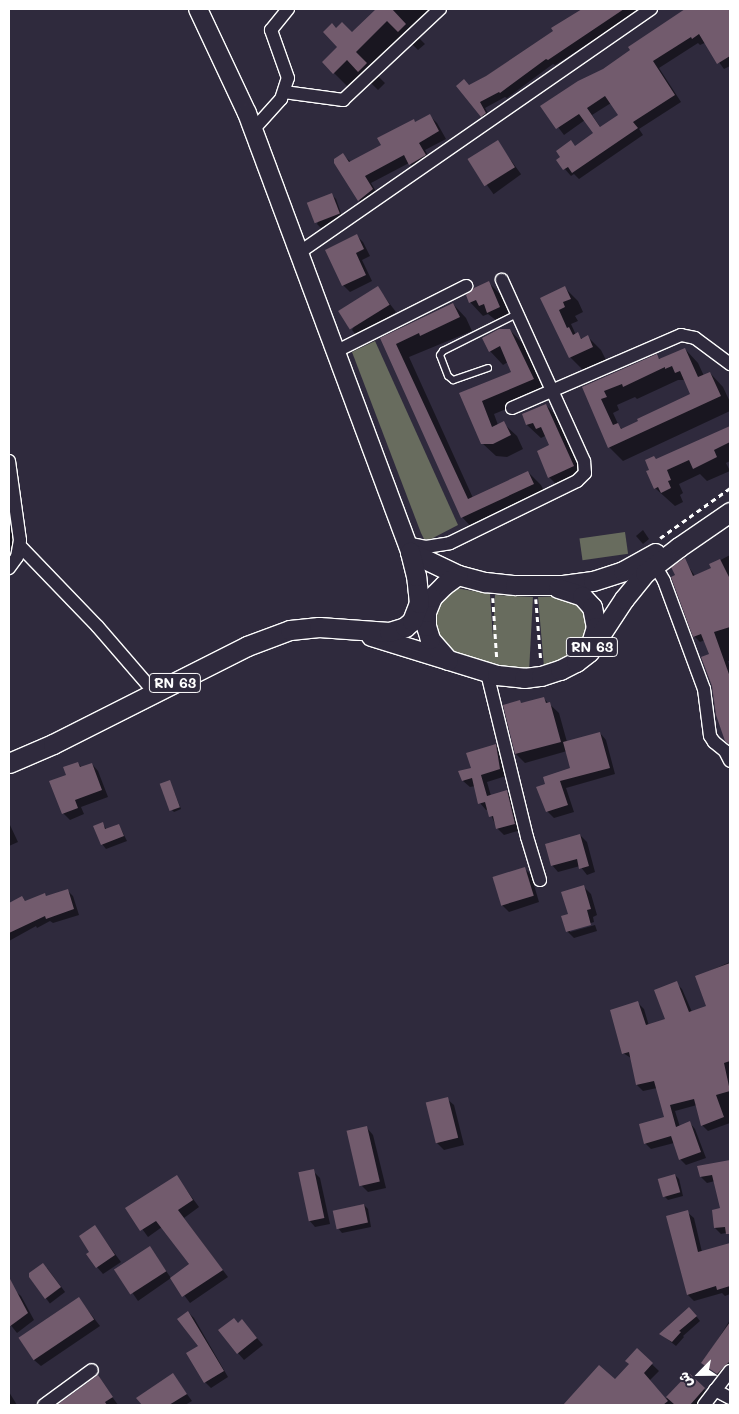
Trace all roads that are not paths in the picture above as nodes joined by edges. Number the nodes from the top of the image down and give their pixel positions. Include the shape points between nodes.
1 (198, 9) edge
2 (288, 9) edge
3 (440, 9) edge
4 (651, 9) edge
5 (284, 92) junction
6 (253, 130) junction
7 (300, 252) junction
8 (502, 280) dead end
9 (466, 286) dead end
10 (517, 314) junction
11 (335, 352) junction
12 (730, 364) edge
13 (488, 368) dead end
14 (551, 391) junction
15 (512, 408) dead end
16 (9, 461) edge
17 (730, 502) edge
18 (12, 504) edge
19 (730, 512) edge
20 (20, 546) junction
21 (408, 547) junction
22 (653, 555) junction
23 (9, 568) edge
24 (458, 575) junction
25 (541, 585) junction
26 (423, 604) junction
27 (348, 629) junction
28 (589, 652) junction
29 (448, 660) junction
30 (492, 674) junction
31 (155, 693) junction
32 (730, 761) edge
33 (9, 763) edge
34 (540, 880) dead end
35 (92, 1370) dead end
36 (730, 1371) edge
37 (715, 1390) junction
38 (730, 1398) edge
39 (44, 1405) edge
40 (704, 1405) edge

1 - 6 street
2 - 5 street via 271,30 288,78
3 - 5 street via 344,100
4 - 7 street
5 - 6 street
6 - 7 street
7 - 11 street
8 - 10 street
9 - 11 street
10 - 13 lane via 440,355 452,380
10 - 14 street
11 - 21 street
12 - 14 street via 695,338 681,335
14 - 15 street
14 - 21 street via 584,461 585,473 581,478 450,543
16 - 18 street
17 - 22 main road, RN 63
18 - 20 street
19 - 22 main road, RN 63
20 - 23 street
20 - 31 street via 98,627
21 - 24 main road
21 - 26 main road
22 - 25 main road via 608,577 578,584
22 - 28 main road, RN 63
22 - 32 street via 704,689 710,736 727,753
24 - 25 main road via 492,583
24 - 26 main road
25 - 28 main road via 576,593 592,607 596,627
26 - 27 main road via 412,621 397,630
26 - 29 main road via 427,632
27 - 29 main road, RN 63
27 - 31 main road, RN 63 via 290,630 247,646
28 - 30 main road, RN 63 via 576,662 543,675 524,678
29 - 30 main road, RN 63
30 - 34 street via 527,837
31 - 33 main road, RN 63
35 - 39 street
36 - 37 street
37 - 38 street
37 - 40 street

